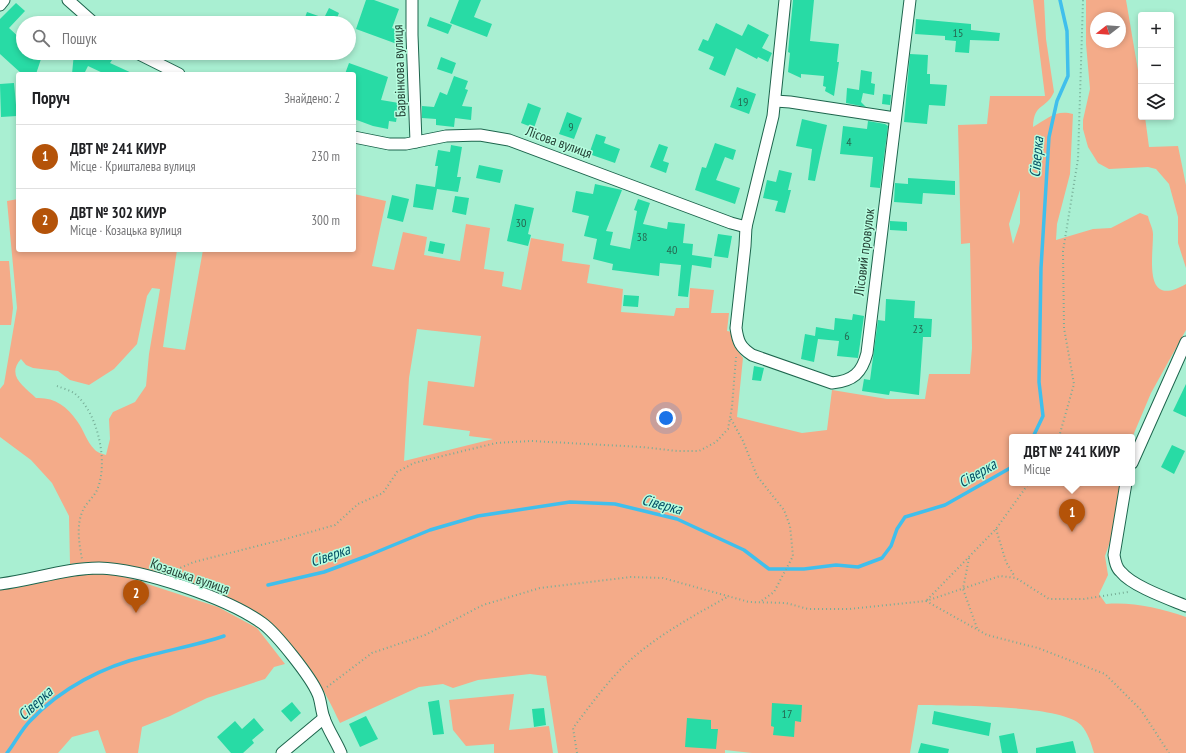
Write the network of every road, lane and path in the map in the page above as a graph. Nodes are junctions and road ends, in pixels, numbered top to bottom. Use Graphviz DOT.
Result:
graph roads {
  1 [pos="4,0"];
  2 [pos="68,0"];
  3 [pos="412,0"];
  4 [pos="785,0"];
  5 [pos="910,0"];
  6 [pos="1083,0"];
  7 [pos="0,5"];
  8 [pos="86,16"];
  9 [pos="151,60"];
  10 [pos="175,72"];
  11 [pos="775,101"];
  12 [pos="895,118"];
  13 [pos="356,137"];
  14 [pos="416,142"];
  15 [pos="746,226"];
  16 [pos="738,342"];
  17 [pos="1186,342"];
  18 [pos="57,386"];
  19 [pos="730,418"];
  20 [pos="1060,434"];
  21 [pos="1135,456"];
  22 [pos="1027,486"];
  23 [pos="1126,486"];
  24 [pos="996,529"];
  25 [pos="970,556"];
  26 [pos="84,570"];
  27 [pos="1016,578"];
  28 [pos="164,582"];
  29 [pos="0,584"];
  30 [pos="963,589"];
  31 [pos="1134,592"];
  32 [pos="729,596"];
  33 [pos="926,601"];
  34 [pos="760,602"];
  35 [pos="1186,606"];
  36 [pos="977,629"];
  37 [pos="318,694"];
  38 [pos="324,718"];
  39 [pos="282,753"];
  40 [pos="341,753"];
  41 [pos="577,753"];
  42 [pos="1169,753"];
  1 -- 7 [label="street"];
  2 -- 8 [label="street"];
  3 -- 14 [label="street, Барвінкова вулиця"];
  4 -- 11 [label="street"];
  5 -- 12 [label="street, Лісовий провулок"];
  6 -- 20 [label="path"];
  9 -- 10 [label="street"];
  11 -- 12 [label="street"];
  11 -- 15 [label="street"];
  12 -- 16 [label="street, Лісовий провулок"];
  13 -- 14 [label="street, Лісова вулиця"];
  14 -- 15 [label="street, Лісова вулиця"];
  15 -- 16 [label="street"];
  16 -- 19 [label="path"];
  17 -- 21 [label="street"];
  18 -- 26 [label="path"];
  19 -- 28 [label="path"];
  19 -- 34 [label="path"];
  22 -- 24 [label="path"];
  23 -- 35 [label="street"];
  24 -- 25 [label="path"];
  24 -- 27 [label="path"];
  25 -- 30 [label="path"];
  25 -- 33 [label="path"];
  26 -- 28 [label="street, Козацька вулиця"];
  26 -- 29 [label="street, Козацька вулиця"];
  27 -- 30 [label="path"];
  27 -- 31 [label="path"];
  28 -- 37 [label="street, Козацька вулиця"];
  30 -- 33 [label="path"];
  30 -- 36 [label="path"];
  32 -- 34 [label="path"];
  32 -- 37 [label="path"];
  32 -- 41 [label="path"];
  33 -- 34 [label="path"];
  33 -- 36 [label="path"];
  36 -- 42 [label="path"];
  37 -- 38 [label="street, Козацька вулиця"];
  38 -- 39 [label="street"];
  38 -- 40 [label="street, Козацька вулиця"];
}
